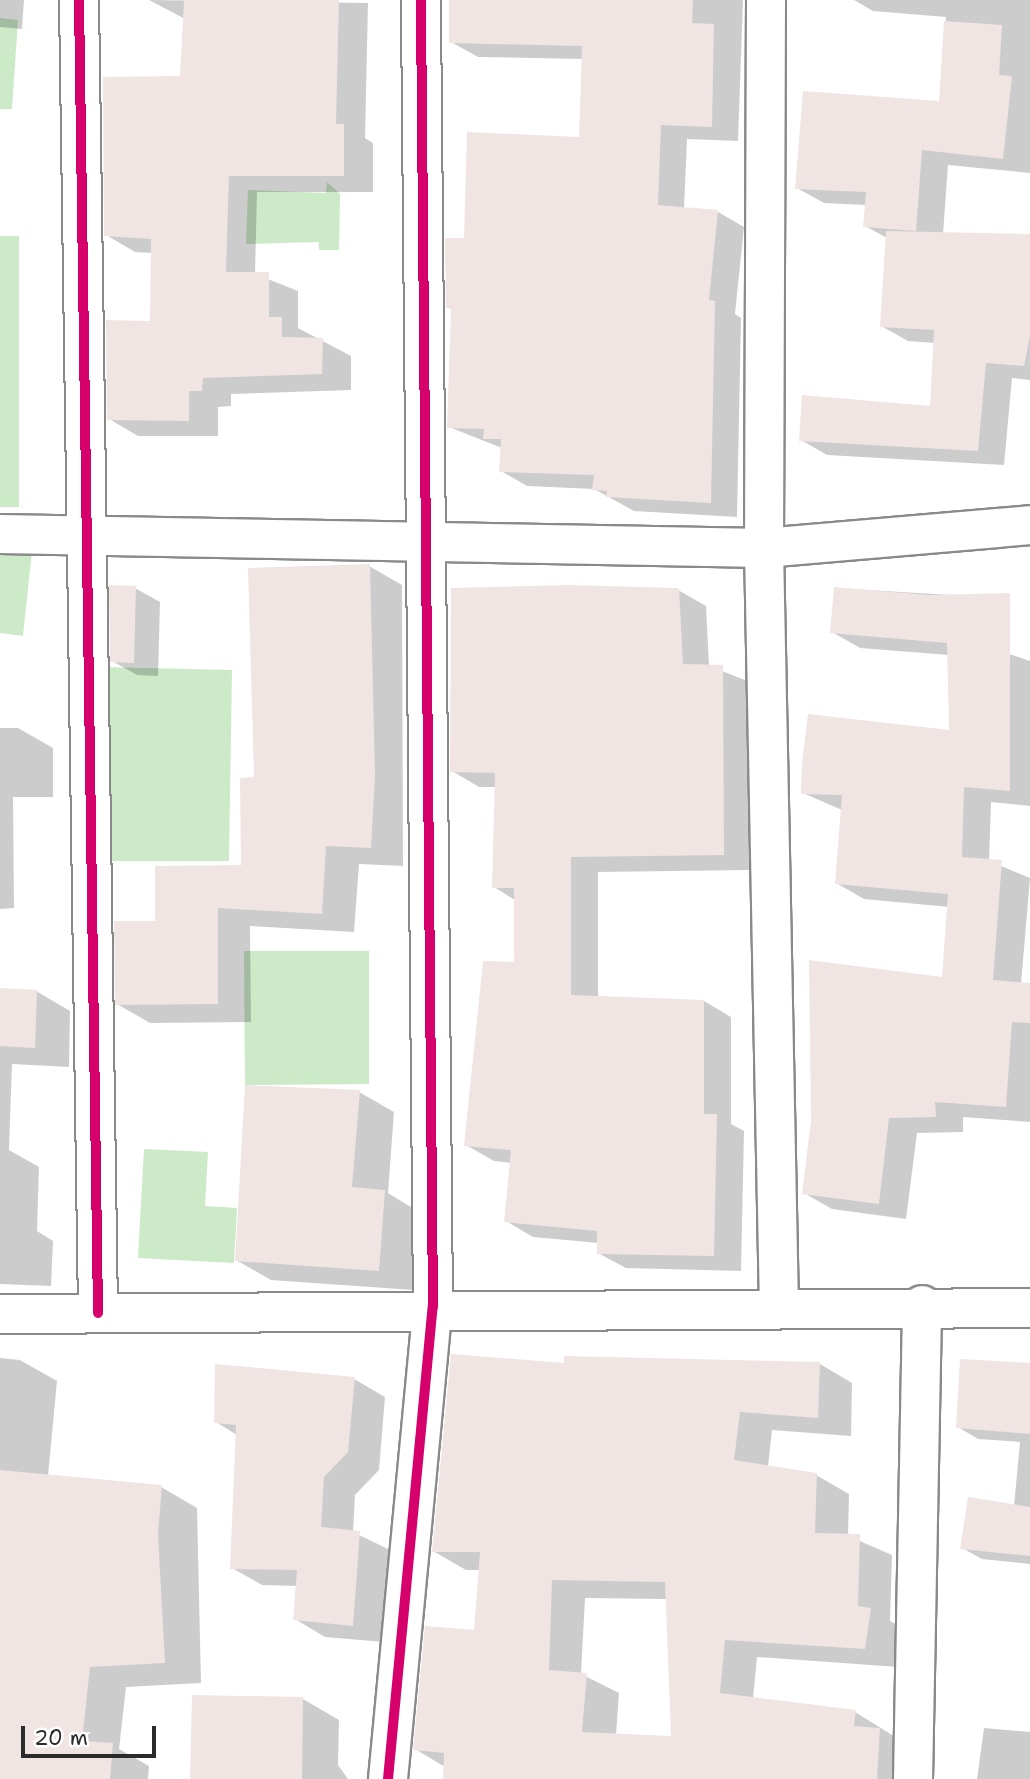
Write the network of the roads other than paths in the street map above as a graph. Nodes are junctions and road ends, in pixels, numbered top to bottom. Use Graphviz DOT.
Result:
graph roads {
  1 [pos="79,0"];
  2 [pos="421,0"];
  3 [pos="766,0"];
  4 [pos="1030,525"];
  5 [pos="0,534"];
  6 [pos="87,534"];
  7 [pos="430,544"];
  8 [pos="764,548"];
  9 [pos="922,1305"];
  10 [pos="779,1306"];
  11 [pos="433,1307"];
  12 [pos="1030,1308"];
  13 [pos="98,1313"];
  14 [pos="0,1314"];
  15 [pos="388,1779"];
  16 [pos="913,1779"];
  1 -- 6 [label="street"];
  2 -- 7 [label="street"];
  3 -- 8 [label="street"];
  4 -- 8 [label="street"];
  5 -- 6 [label="street"];
  6 -- 7 [label="street"];
  6 -- 13 [label="street"];
  7 -- 8 [label="street"];
  7 -- 11 [label="street"];
  8 -- 10 [label="street"];
  9 -- 10 [label="street"];
  9 -- 12 [label="street"];
  9 -- 16 [label="street"];
  10 -- 11 [label="street"];
  11 -- 13 [label="street"];
  11 -- 15 [label="street"];
  13 -- 14 [label="street"];
}
